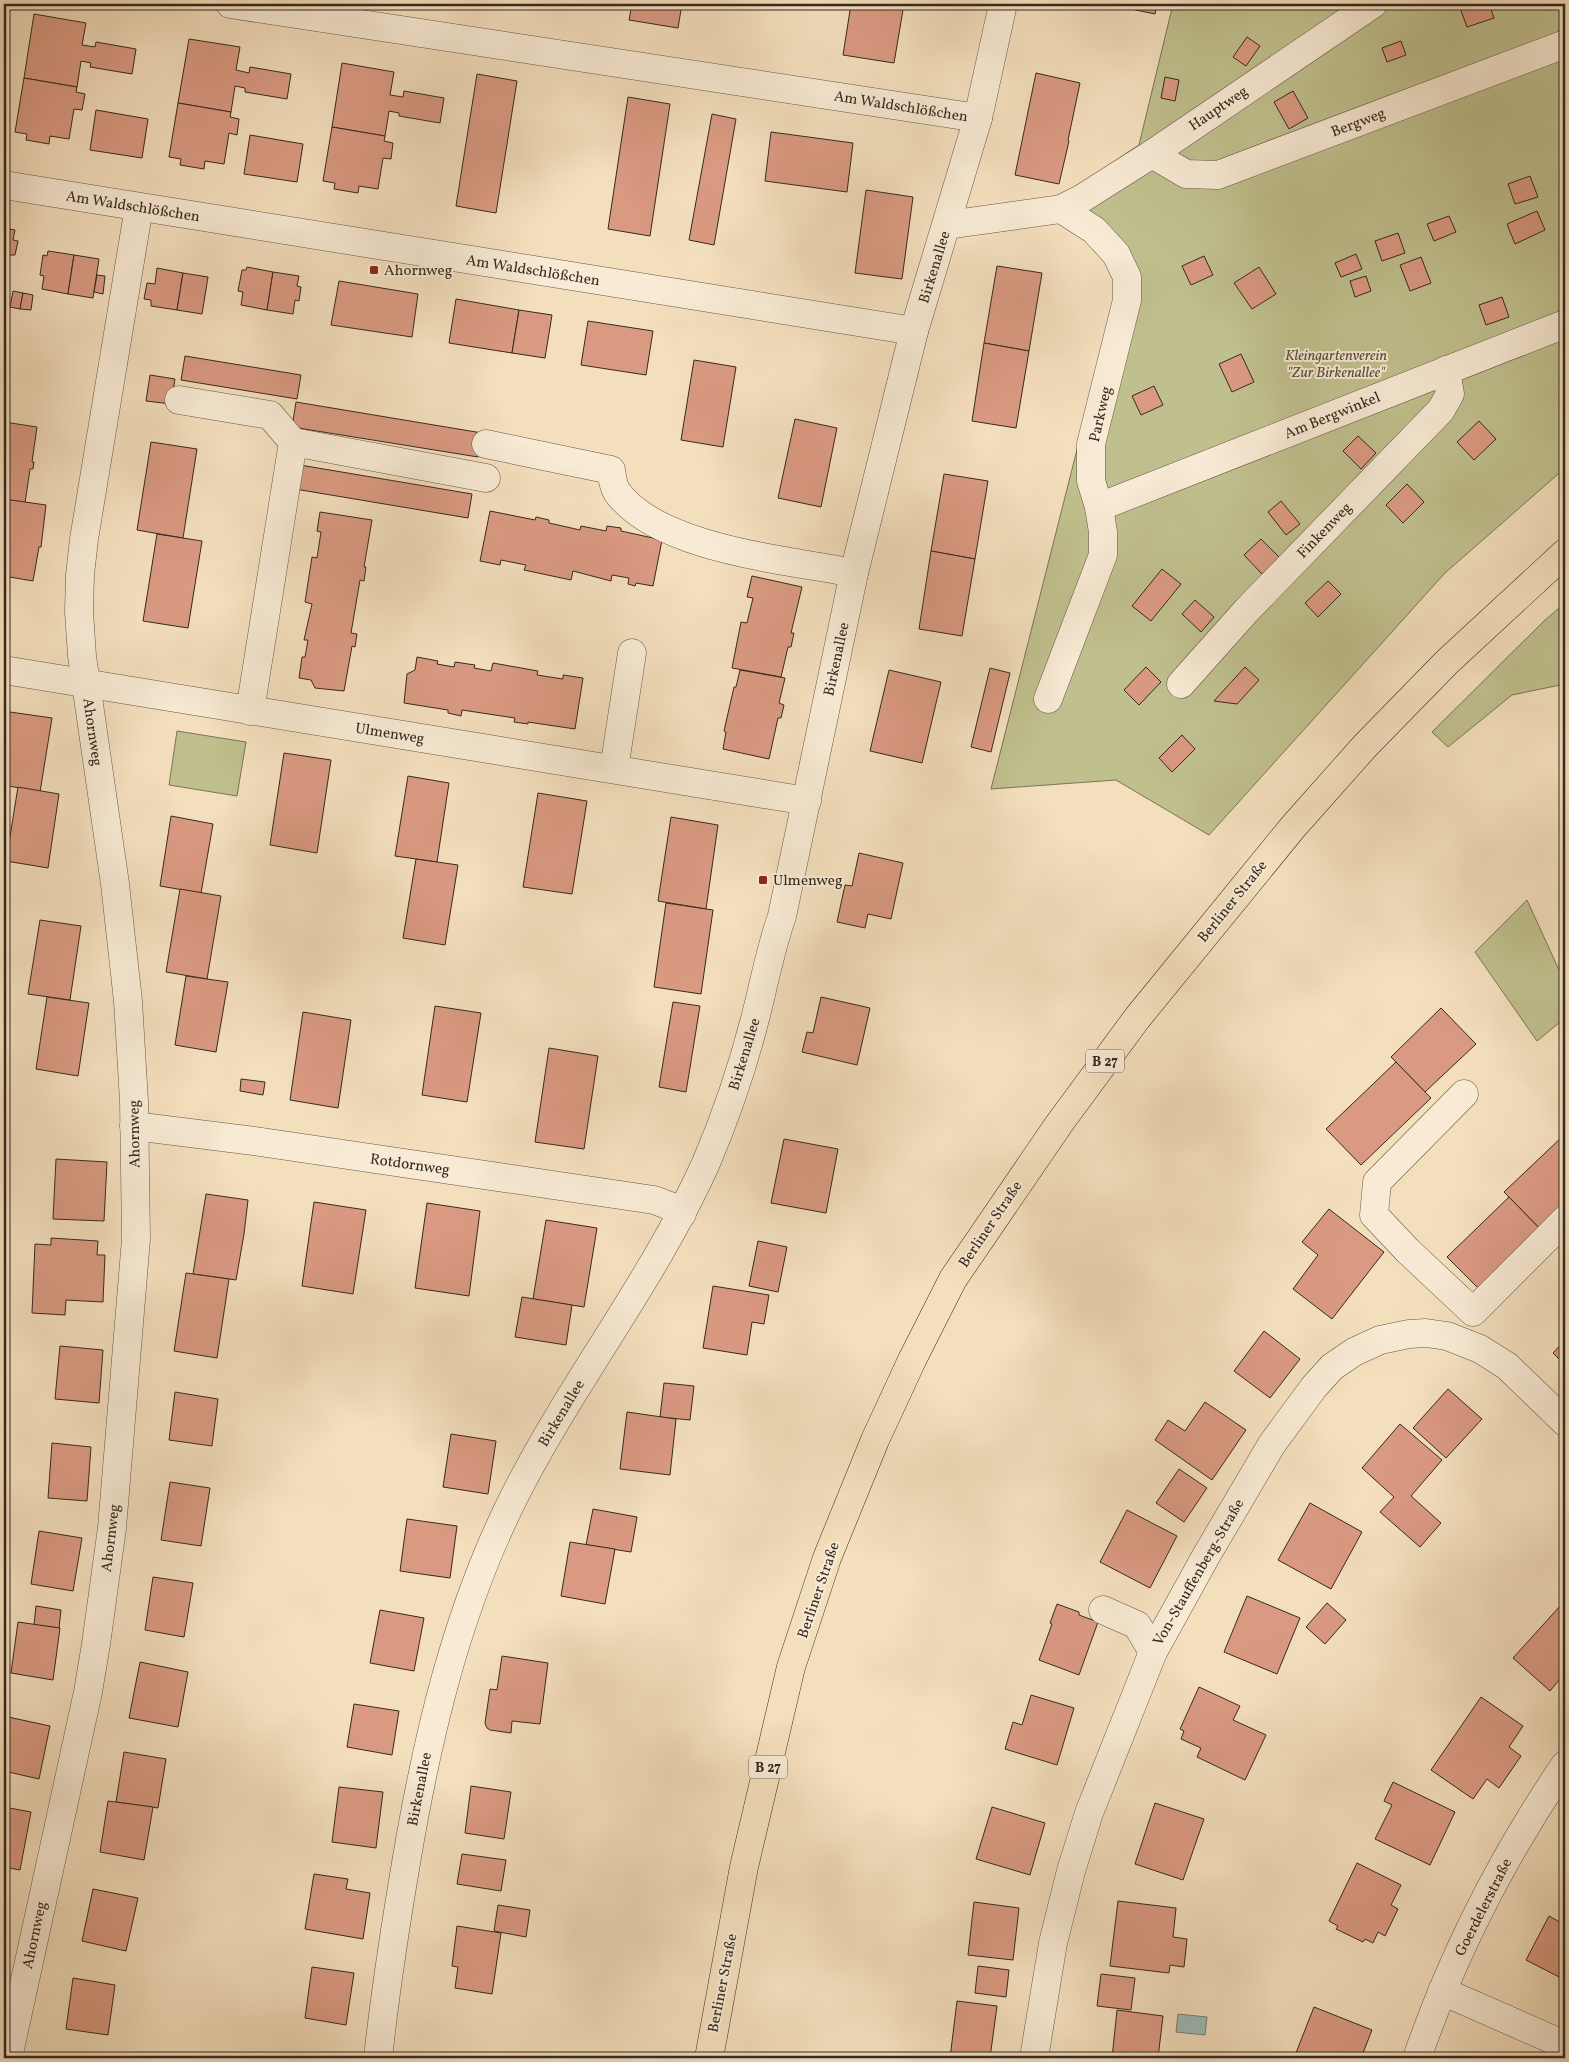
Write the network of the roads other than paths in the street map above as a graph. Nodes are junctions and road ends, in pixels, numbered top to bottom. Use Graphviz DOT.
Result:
graph roads {
  1 [pos="230,4"];
  2 [pos="1003,4"];
  3 [pos="1373,4"];
  4 [pos="1565,44"];
  5 [pos="978,118"];
  6 [pos="1152,154"];
  7 [pos="4,185"];
  8 [pos="139,206"];
  9 [pos="1061,209"];
  10 [pos="946,225"];
  11 [pos="1565,324"];
  12 [pos="914,331"];
  13 [pos="1446,370"];
  14 [pos="179,400"];
  15 [pos="293,442"];
  16 [pos="486,444"];
  17 [pos="486,478"];
  18 [pos="1099,507"];
  19 [pos="1565,553"];
  20 [pos="854,573"];
  21 [pos="632,652"];
  22 [pos="4,670"];
  23 [pos="86,684"];
  24 [pos="1181,684"];
  25 [pos="1048,699"];
  26 [pos="250,711"];
  27 [pos="614,769"];
  28 [pos="807,800"];
  29 [pos="1464,1094"];
  30 [pos="134,1126"];
  31 [pos="682,1214"];
  32 [pos="1565,1220"];
  33 [pos="1462,1302"];
  34 [pos="1447,1336"];
  35 [pos="1565,1422"];
  36 [pos="1103,1610"];
  37 [pos="1153,1652"];
  38 [pos="1565,1765"];
  39 [pos="1442,1991"];
  40 [pos="1565,2045"];
  41 [pos="8,2058"];
  42 [pos="378,2058"];
  43 [pos="709,2058"];
  44 [pos="1034,2058"];
  45 [pos="1417,2058"];
  1 -- 5 [label="street, Am Waldschlößchen"];
  2 -- 5 [label="street, Birkenallee"];
  3 -- 6 [label="street, Hauptweg"];
  4 -- 6 [label="street, Bergweg"];
  5 -- 10 [label="street, Birkenallee"];
  6 -- 9 [label="street, Hauptweg"];
  7 -- 8 [label="street, Am Waldschlößchen"];
  8 -- 12 [label="street, Am Waldschlößchen"];
  8 -- 23 [label="street, Ahornweg"];
  9 -- 10 [label="street, Hauptweg"];
  9 -- 18 [label="street, Parkweg"];
  10 -- 12 [label="street, Birkenallee"];
  11 -- 13 [label="street, Am Bergwinkel"];
  12 -- 20 [label="street, Birkenallee"];
  13 -- 18 [label="street, Am Bergwinkel"];
  13 -- 24 [label="street, Finkenweg"];
  14 -- 15 [label="street"];
  15 -- 17 [label="street"];
  15 -- 26 [label="street"];
  16 -- 20 [label="street"];
  18 -- 25 [label="street, Parkweg"];
  19 -- 43 [label="highway, Berliner Straße / B 27"];
  20 -- 28 [label="street, Birkenallee"];
  21 -- 27 [label="street"];
  22 -- 23 [label="street, Ulmenweg"];
  23 -- 26 [label="street, Ulmenweg"];
  23 -- 30 [label="street, Ahornweg"];
  26 -- 27 [label="street, Ulmenweg"];
  27 -- 28 [label="street, Ulmenweg"];
  28 -- 31 [label="street, Birkenallee"];
  29 -- 33 [label="street"];
  30 -- 31 [label="street, Rotdornweg"];
  30 -- 41 [label="street, Ahornweg"];
  31 -- 42 [label="street, Birkenallee"];
  32 -- 33 [label="street"];
  33 -- 34 [label="street"];
  34 -- 35 [label="street, Von-Stauffenberg-Straße"];
  34 -- 37 [label="street, Von-Stauffenberg-Straße"];
  36 -- 37 [label="street"];
  37 -- 44 [label="street, Von-Stauffenberg-Straße"];
  38 -- 39 [label="street, Goerdelerstraße"];
  39 -- 40 [label="street"];
  39 -- 45 [label="street, Goerdelerstraße"];
}
